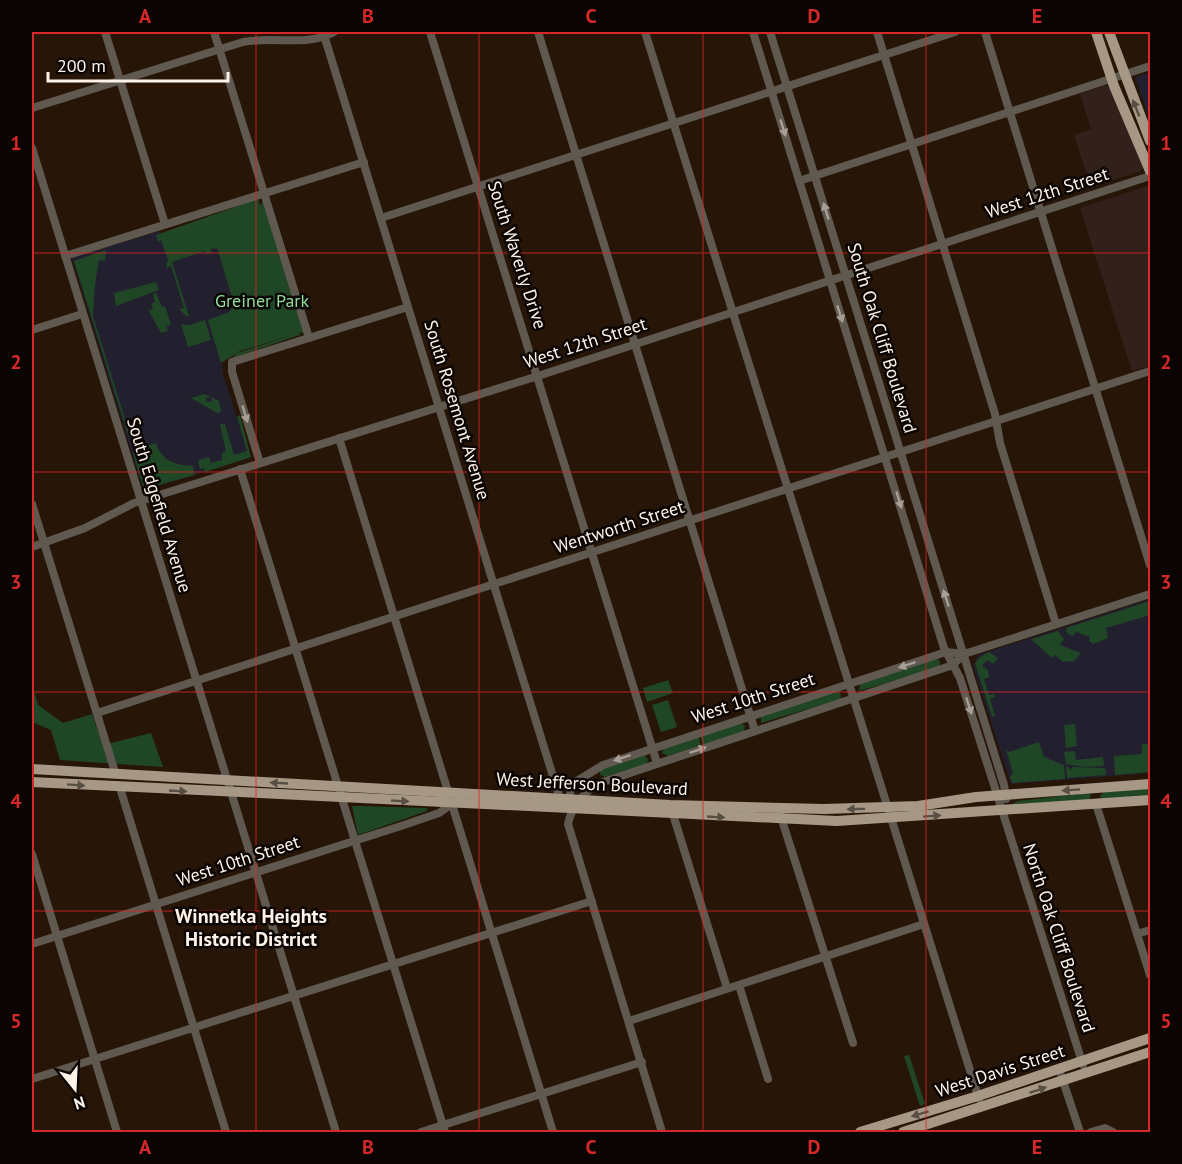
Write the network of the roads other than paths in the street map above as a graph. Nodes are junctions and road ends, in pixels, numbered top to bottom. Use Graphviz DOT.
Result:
graph roads {
  1 [pos="105,32"];
  2 [pos="214,32"];
  3 [pos="334,32"];
  4 [pos="430,32"];
  5 [pos="538,32"];
  6 [pos="645,32"];
  7 [pos="753,32"];
  8 [pos="770,32"];
  9 [pos="877,32"];
  10 [pos="954,32"];
  11 [pos="985,32"];
  12 [pos="1096,32"];
  13 [pos="1109,32"];
  14 [pos="324,34"];
  15 [pos="219,49"];
  16 [pos="885,55"];
  17 [pos="1150,66"];
  18 [pos="1123,74"];
  19 [pos="1111,78"];
  20 [pos="120,80"];
  21 [pos="787,87"];
  22 [pos="772,92"];
  23 [pos="32,108"];
  24 [pos="1011,111"];
  25 [pos="674,123"];
  26 [pos="1150,141"];
  27 [pos="912,143"];
  28 [pos="32,148"];
  29 [pos="576,156"];
  30 [pos="364,162"];
  31 [pos="1150,171"];
  32 [pos="814,176"];
  33 [pos="1150,176"];
  34 [pos="799,181"];
  35 [pos="478,187"];
  36 [pos="265,194"];
  37 [pos="1041,212"];
  38 [pos="381,218"];
  39 [pos="165,224"];
  40 [pos="943,243"];
  41 [pos="65,256"];
  42 [pos="846,276"];
  43 [pos="830,281"];
  44 [pos="408,307"];
  45 [pos="732,312"];
  46 [pos="82,314"];
  47 [pos="32,330"];
  48 [pos="309,338"];
  49 [pos="634,345"];
  50 [pos="1150,371"];
  51 [pos="538,376"];
  52 [pos="1096,389"];
  53 [pos="439,407"];
  54 [pos="997,421"];
  55 [pos="339,438"];
  56 [pos="901,453"];
  57 [pos="886,457"];
  58 [pos="260,463"];
  59 [pos="240,469"];
  60 [pos="787,489"];
  61 [pos="140,501"];
  62 [pos="32,504"];
  63 [pos="690,522"];
  64 [pos="44,543"];
  65 [pos="32,547"];
  66 [pos="592,554"];
  67 [pos="1150,566"];
  68 [pos="494,585"];
  69 [pos="1150,594"];
  70 [pos="395,617"];
  71 [pos="1056,624"];
  72 [pos="294,650"];
  73 [pos="946,652"];
  74 [pos="964,654"];
  75 [pos="953,665"];
  76 [pos="196,681"];
  77 [pos="848,684"];
  78 [pos="853,699"];
  79 [pos="97,713"];
  80 [pos="750,716"];
  81 [pos="755,731"];
  82 [pos="652,748"];
  83 [pos="657,764"];
  84 [pos="32,769"];
  85 [pos="115,772"];
  86 [pos="164,776"];
  87 [pos="226,780"];
  88 [pos="32,782"];
  89 [pos="1150,784"];
  90 [pos="337,787"];
  91 [pos="120,788"];
  92 [pos="1097,788"];
  93 [pos="448,792"];
  94 [pos="230,793"];
  95 [pos="1002,795"];
  96 [pos="342,798"];
  97 [pos="564,799"];
  98 [pos="581,800"];
  99 [pos="1150,800"];
  100 [pos="452,804"];
  101 [pos="1096,804"];
  102 [pos="778,808"];
  103 [pos="574,810"];
  104 [pos="672,810"];
  105 [pos="1004,811"];
  106 [pos="889,813"];
  107 [pos="782,820"];
  108 [pos="355,841"];
  109 [pos="32,854"];
  110 [pos="256,873"];
  111 [pos="592,900"];
  112 [pos="156,904"];
  113 [pos="924,924"];
  114 [pos="1150,930"];
  115 [pos="491,932"];
  116 [pos="1137,934"];
  117 [pos="57,936"];
  118 [pos="32,944"];
  119 [pos="826,956"];
  120 [pos="393,964"];
  121 [pos="1150,975"];
  122 [pos="738,985"];
  123 [pos="727,988"];
  124 [pos="293,996"];
  125 [pos="629,1021"];
  126 [pos="194,1028"];
  127 [pos="1150,1038"];
  128 [pos="853,1043"];
  129 [pos="1150,1052"];
  130 [pos="94,1059"];
  131 [pos="1082,1061"];
  132 [pos="642,1062"];
  133 [pos="1059,1069"];
  134 [pos="1086,1074"];
  135 [pos="768,1079"];
  136 [pos="32,1080"];
  137 [pos="1063,1081"];
  138 [pos="541,1094"];
  139 [pos="978,1096"];
  140 [pos="982,1108"];
  141 [pos="444,1129"];
  142 [pos="117,1132"];
  143 [pos="226,1132"];
  144 [pos="336,1132"];
  145 [pos="421,1132"];
  146 [pos="553,1132"];
  147 [pos="662,1132"];
  148 [pos="860,1132"];
  149 [pos="903,1132"];
  150 [pos="1080,1132"];
  151 [pos="1091,1132"];
  152 [pos="1113,1132"];
  1 -- 20 [label="street"];
  2 -- 15 [label="street"];
  3 -- 14 [label="street"];
  4 -- 35 [label="street, South Waverly Drive"];
  5 -- 29 [label="street"];
  6 -- 25 [label="street"];
  7 -- 22 [label="street, South Oak Cliff Boulevard"];
  8 -- 21 [label="street, South Oak Cliff Boulevard"];
  9 -- 16 [label="street"];
  10 -- 16 [label="street"];
  11 -- 24 [label="street"];
  12 -- 19 [label="main road"];
  13 -- 18 [label="main road"];
  14 -- 15 [label="street"];
  14 -- 30 [label="street, South Rosemont Avenue"];
  15 -- 20 [label="street"];
  15 -- 36 [label="street"];
  16 -- 21 [label="street"];
  16 -- 27 [label="street"];
  17 -- 18 [label="street"];
  18 -- 19 [label="street"];
  26 -- 18 [label="main road, one-way"];
  19 -- 24 [label="street"];
  19 -- 31 [label="main road"];
  20 -- 23 [label="street"];
  20 -- 39 [label="street"];
  21 -- 22 [label="street"];
  21 -- 32 [label="street, South Oak Cliff Boulevard"];
  22 -- 25 [label="street"];
  22 -- 34 [label="street, South Oak Cliff Boulevard, one-way"];
  24 -- 27 [label="street"];
  24 -- 37 [label="street"];
  25 -- 29 [label="street"];
  25 -- 45 [label="street"];
  27 -- 32 [label="street"];
  27 -- 40 [label="street"];
  28 -- 41 [label="street, South Edgefield Avenue"];
  29 -- 35 [label="street"];
  29 -- 49 [label="street"];
  30 -- 36 [label="street"];
  30 -- 38 [label="street, South Rosemont Avenue"];
  32 -- 34 [label="street"];
  42 -- 32 [label="street, South Oak Cliff Boulevard, one-way"];
  33 -- 37 [label="street, West 12th Street"];
  34 -- 43 [label="street, South Oak Cliff Boulevard"];
  35 -- 38 [label="street"];
  35 -- 51 [label="street, South Waverly Drive"];
  36 -- 39 [label="street"];
  36 -- 48 [label="street"];
  37 -- 40 [label="street, West 12th Street"];
  37 -- 52 [label="street"];
  38 -- 44 [label="street, South Rosemont Avenue"];
  39 -- 41 [label="street"];
  40 -- 42 [label="street, West 12th Street"];
  40 -- 54 [label="street"];
  41 -- 46 [label="street, South Edgefield Avenue"];
  42 -- 43 [label="street, West 12th Street"];
  42 -- 56 [label="street, South Oak Cliff Boulevard"];
  43 -- 45 [label="street, West 12th Street"];
  43 -- 57 [label="street, South Oak Cliff Boulevard, one-way"];
  44 -- 48 [label="street"];
  44 -- 53 [label="street, South Rosemont Avenue"];
  45 -- 49 [label="street, West 12th Street"];
  45 -- 60 [label="street"];
  46 -- 47 [label="street"];
  46 -- 61 [label="street, South Edgefield Avenue"];
  48 -- 58 [label="street, one-way"];
  49 -- 51 [label="street, West 12th Street"];
  49 -- 63 [label="street"];
  50 -- 52 [label="street, Wentworth Street"];
  51 -- 53 [label="street, West 12th Street"];
  51 -- 66 [label="street, South Waverly Drive"];
  52 -- 54 [label="street, Wentworth Street"];
  52 -- 67 [label="street"];
  53 -- 55 [label="street, West 12th Street"];
  53 -- 68 [label="street, South Rosemont Avenue"];
  54 -- 56 [label="street, Wentworth Street"];
  54 -- 71 [label="street"];
  55 -- 58 [label="street, West 12th Street"];
  55 -- 70 [label="street"];
  56 -- 57 [label="street, Wentworth Street"];
  74 -- 56 [label="street, South Oak Cliff Boulevard, one-way"];
  57 -- 60 [label="street, Wentworth Street"];
  57 -- 73 [label="street, South Oak Cliff Boulevard, one-way"];
  58 -- 59 [label="street, West 12th Street"];
  59 -- 61 [label="street, West 12th Street"];
  59 -- 72 [label="street"];
  60 -- 63 [label="street, Wentworth Street"];
  60 -- 77 [label="street"];
  61 -- 64 [label="street, West 12th Street"];
  61 -- 76 [label="street, South Edgefield Avenue"];
  62 -- 64 [label="street"];
  63 -- 66 [label="street, Wentworth Street"];
  63 -- 80 [label="street"];
  64 -- 65 [label="street, West 12th Street"];
  64 -- 79 [label="street"];
  66 -- 68 [label="street, Wentworth Street"];
  66 -- 82 [label="street, South Waverly Drive"];
  68 -- 70 [label="street, Wentworth Street"];
  68 -- 97 [label="street, South Rosemont Avenue"];
  69 -- 71 [label="street, West 10th Street"];
  70 -- 72 [label="street, Wentworth Street"];
  70 -- 93 [label="street"];
  71 -- 74 [label="street, West 10th Street"];
  72 -- 76 [label="street, Wentworth Street"];
  72 -- 90 [label="street"];
  73 -- 74 [label="street, West 10th Street"];
  73 -- 75 [label="street, North Oak Cliff Boulevard"];
  73 -- 77 [label="street, West 10th Street, one-way"];
  74 -- 75 [label="street, West 10th Street"];
  74 -- 95 [label="street, North Oak Cliff Boulevard"];
  75 -- 78 [label="street, West 10th Street"];
  75 -- 95 [label="street, North Oak Cliff Boulevard, one-way"];
  76 -- 79 [label="street, Wentworth Street"];
  76 -- 87 [label="street, South Edgefield Avenue"];
  77 -- 78 [label="street"];
  77 -- 80 [label="street, West 10th Street"];
  78 -- 81 [label="street, West 10th Street"];
  78 -- 106 [label="street"];
  79 -- 85 [label="street"];
  80 -- 81 [label="street"];
  80 -- 82 [label="street, West 10th Street"];
  83 -- 81 [label="street, West 10th Street, one-way"];
  82 -- 83 [label="street, South Waverly Drive"];
  82 -- 97 [label="street, West 10th Street, one-way"];
  83 -- 98 [label="street, West 10th Street"];
  84 -- 85 [label="main road, West Jefferson Boulevard"];
  85 -- 86 [label="main road, West Jefferson Boulevard"];
  86 -- 87 [label="main road, West Jefferson Boulevard"];
  86 -- 91 [label="main road"];
  90 -- 87 [label="main road, West Jefferson Boulevard, one-way"];
  87 -- 94 [label="street, South Edgefield Avenue"];
  88 -- 91 [label="main road, West Jefferson Boulevard, one-way"];
  89 -- 92 [label="main road, West Jefferson Boulevard"];
  90 -- 93 [label="main road, West Jefferson Boulevard"];
  90 -- 96 [label="street"];
  91 -- 94 [label="main road, West Jefferson Boulevard, one-way"];
  91 -- 112 [label="street"];
  92 -- 95 [label="main road, West Jefferson Boulevard, one-way"];
  92 -- 101 [label="main road"];
  93 -- 97 [label="main road, West Jefferson Boulevard"];
  93 -- 100 [label="street"];
  94 -- 96 [label="main road, West Jefferson Boulevard"];
  94 -- 110 [label="street, South Edgefield Avenue"];
  95 -- 105 [label="street, North Oak Cliff Boulevard"];
  95 -- 106 [label="main road, West Jefferson Boulevard"];
  96 -- 100 [label="main road, West Jefferson Boulevard, one-way"];
  96 -- 108 [label="street"];
  97 -- 98 [label="main road, West Jefferson Boulevard"];
  98 -- 103 [label="street, West 10th Street"];
  98 -- 104 [label="main road, West Jefferson Boulevard"];
  99 -- 101 [label="main road, West Jefferson Boulevard"];
  100 -- 103 [label="main road, West Jefferson Boulevard"];
  100 -- 108 [label="street, West 10th Street"];
  100 -- 115 [label="street"];
  101 -- 105 [label="main road, West Jefferson Boulevard"];
  101 -- 116 [label="street"];
  102 -- 104 [label="main road, West Jefferson Boulevard"];
  106 -- 102 [label="main road, West Jefferson Boulevard, one-way"];
  102 -- 107 [label="street"];
  103 -- 104 [label="main road, West Jefferson Boulevard"];
  103 -- 111 [label="street"];
  104 -- 107 [label="main road, West Jefferson Boulevard, one-way"];
  104 -- 123 [label="street"];
  106 -- 105 [label="main road, West Jefferson Boulevard, one-way"];
  105 -- 131 [label="street, North Oak Cliff Boulevard"];
  106 -- 107 [label="main road, West Jefferson Boulevard"];
  106 -- 113 [label="street"];
  107 -- 119 [label="street"];
  108 -- 110 [label="street, West 10th Street"];
  108 -- 120 [label="street"];
  109 -- 117 [label="street"];
  110 -- 112 [label="street, West 10th Street"];
  110 -- 124 [label="street, South Edgefield Avenue"];
  111 -- 115 [label="street"];
  111 -- 125 [label="street"];
  112 -- 117 [label="street, West 10th Street"];
  112 -- 126 [label="street"];
  113 -- 119 [label="street"];
  113 -- 139 [label="street"];
  114 -- 116 [label="street"];
  115 -- 120 [label="street"];
  115 -- 138 [label="street"];
  116 -- 121 [label="street"];
  117 -- 118 [label="street, West 10th Street"];
  117 -- 130 [label="street"];
  119 -- 122 [label="street"];
  119 -- 128 [label="street"];
  120 -- 124 [label="street"];
  120 -- 141 [label="street"];
  122 -- 123 [label="street"];
  122 -- 135 [label="street"];
  123 -- 125 [label="street"];
  124 -- 126 [label="street"];
  124 -- 144 [label="street, South Edgefield Avenue"];
  125 -- 132 [label="street"];
  126 -- 130 [label="street"];
  126 -- 143 [label="street"];
  127 -- 131 [label="main road, West Davis Street"];
  129 -- 134 [label="main road, West Davis Street"];
  130 -- 136 [label="street"];
  130 -- 142 [label="street"];
  131 -- 133 [label="main road, West Davis Street"];
  131 -- 134 [label="street, North Oak Cliff Boulevard"];
  132 -- 138 [label="street"];
  132 -- 147 [label="street"];
  133 -- 137 [label="street"];
  133 -- 139 [label="main road, West Davis Street"];
  134 -- 137 [label="main road, West Davis Street"];
  140 -- 137 [label="main road, West Davis Street, one-way"];
  137 -- 150 [label="street"];
  138 -- 141 [label="street"];
  138 -- 146 [label="street"];
  139 -- 140 [label="street"];
  139 -- 148 [label="main road, West Davis Street, one-way"];
  140 -- 149 [label="main road, West Davis Street"];
  141 -- 145 [label="street"];
  151 -- 152 [label="street"];
}
